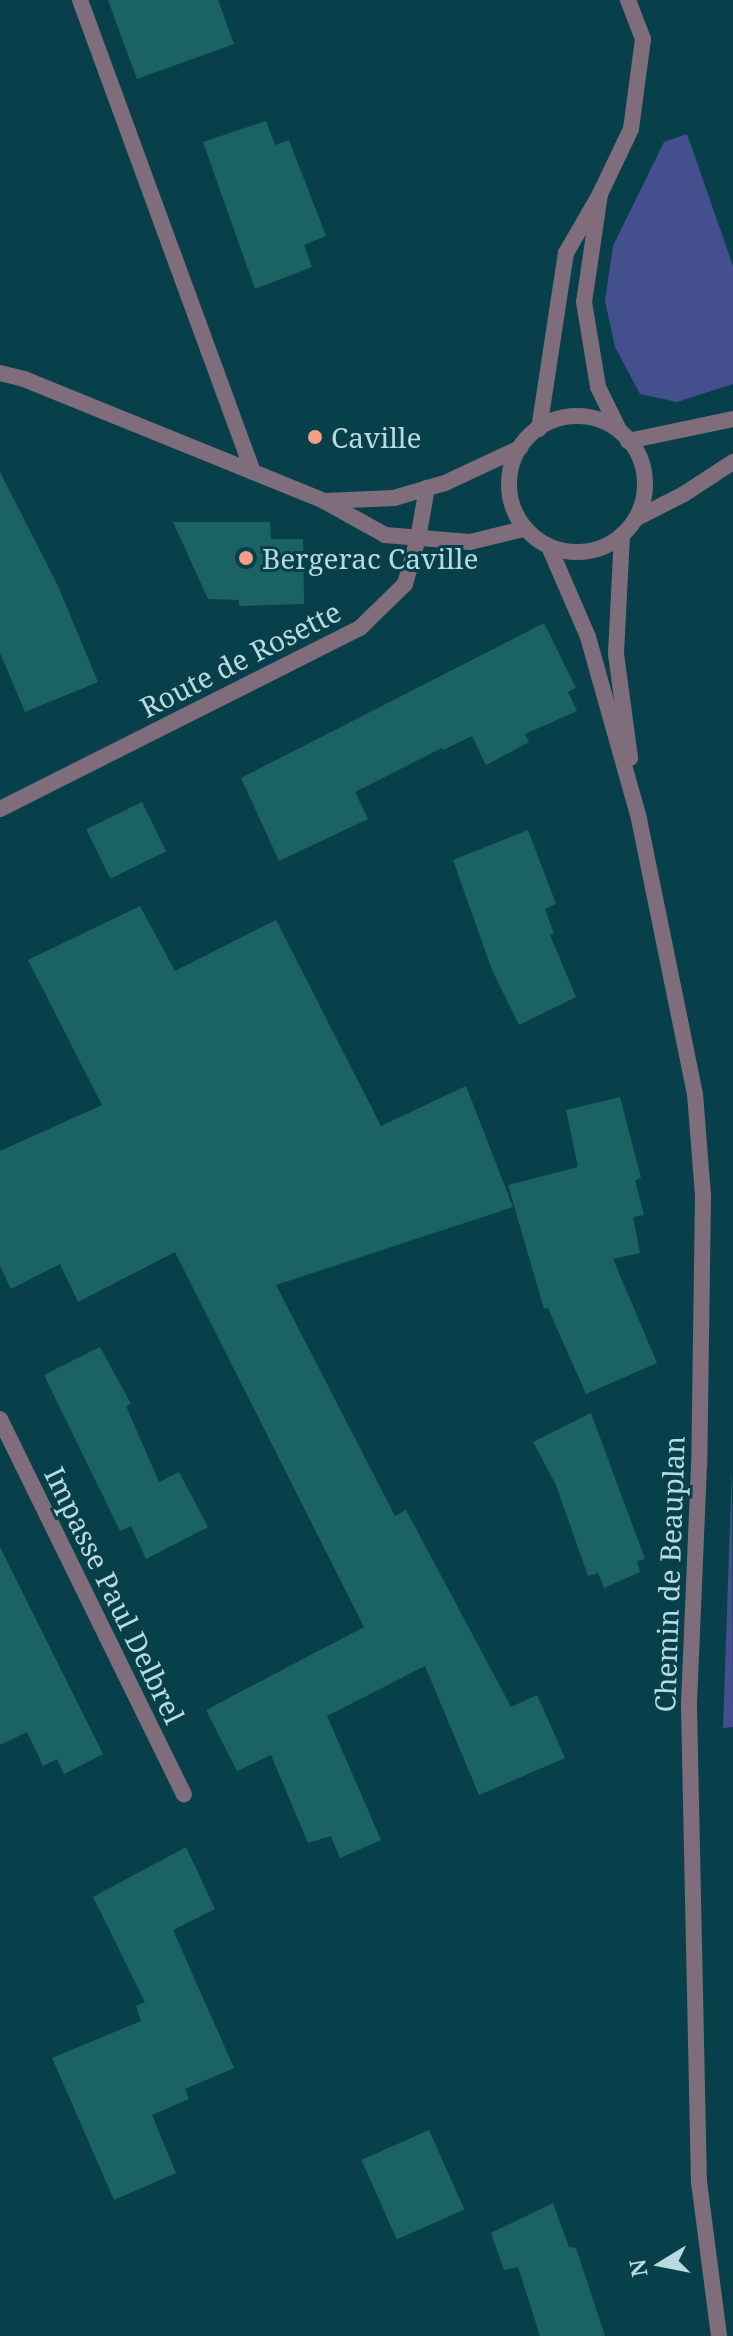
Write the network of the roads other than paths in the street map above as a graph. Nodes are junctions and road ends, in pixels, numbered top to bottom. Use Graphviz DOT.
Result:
graph roads {
  1 [pos="80,0"];
  2 [pos="628,0"];
  3 [pos="600,194"];
  4 [pos="0,373"];
  5 [pos="733,419"];
  6 [pos="539,429"];
  7 [pos="623,435"];
  8 [pos="520,448"];
  9 [pos="733,462"];
  10 [pos="253,472"];
  11 [pos="427,488"];
  12 [pos="324,501"];
  13 [pos="637,518"];
  14 [pos="523,529"];
  15 [pos="622,535"];
  16 [pos="418,538"];
  17 [pos="550,549"];
  18 [pos="0,809"];
  19 [pos="639,819"];
  20 [pos="0,1419"];
  21 [pos="184,1794"];
  22 [pos="719,2336"];
  1 -- 10 [label="street"];
  2 -- 3 [label="street"];
  3 -- 6 [label="street"];
  3 -- 7 [label="street"];
  4 -- 10 [label="street"];
  5 -- 7 [label="street"];
  6 -- 7 [label="street"];
  6 -- 8 [label="street"];
  7 -- 13 [label="street"];
  8 -- 11 [label="street"];
  8 -- 14 [label="street"];
  9 -- 13 [label="street"];
  10 -- 12 [label="street"];
  11 -- 12 [label="street"];
  11 -- 16 [label="street, Route de Rosette"];
  12 -- 16 [label="street"];
  13 -- 15 [label="street"];
  14 -- 16 [label="street"];
  14 -- 17 [label="street"];
  15 -- 17 [label="street"];
  15 -- 19 [label="street, Chemin de Beauplan"];
  16 -- 18 [label="street, Route de Rosette"];
  17 -- 19 [label="street, Chemin de Beauplan"];
  19 -- 22 [label="street, Chemin de Beauplan"];
  20 -- 21 [label="street, Impasse Paul Delbrel"];
}
